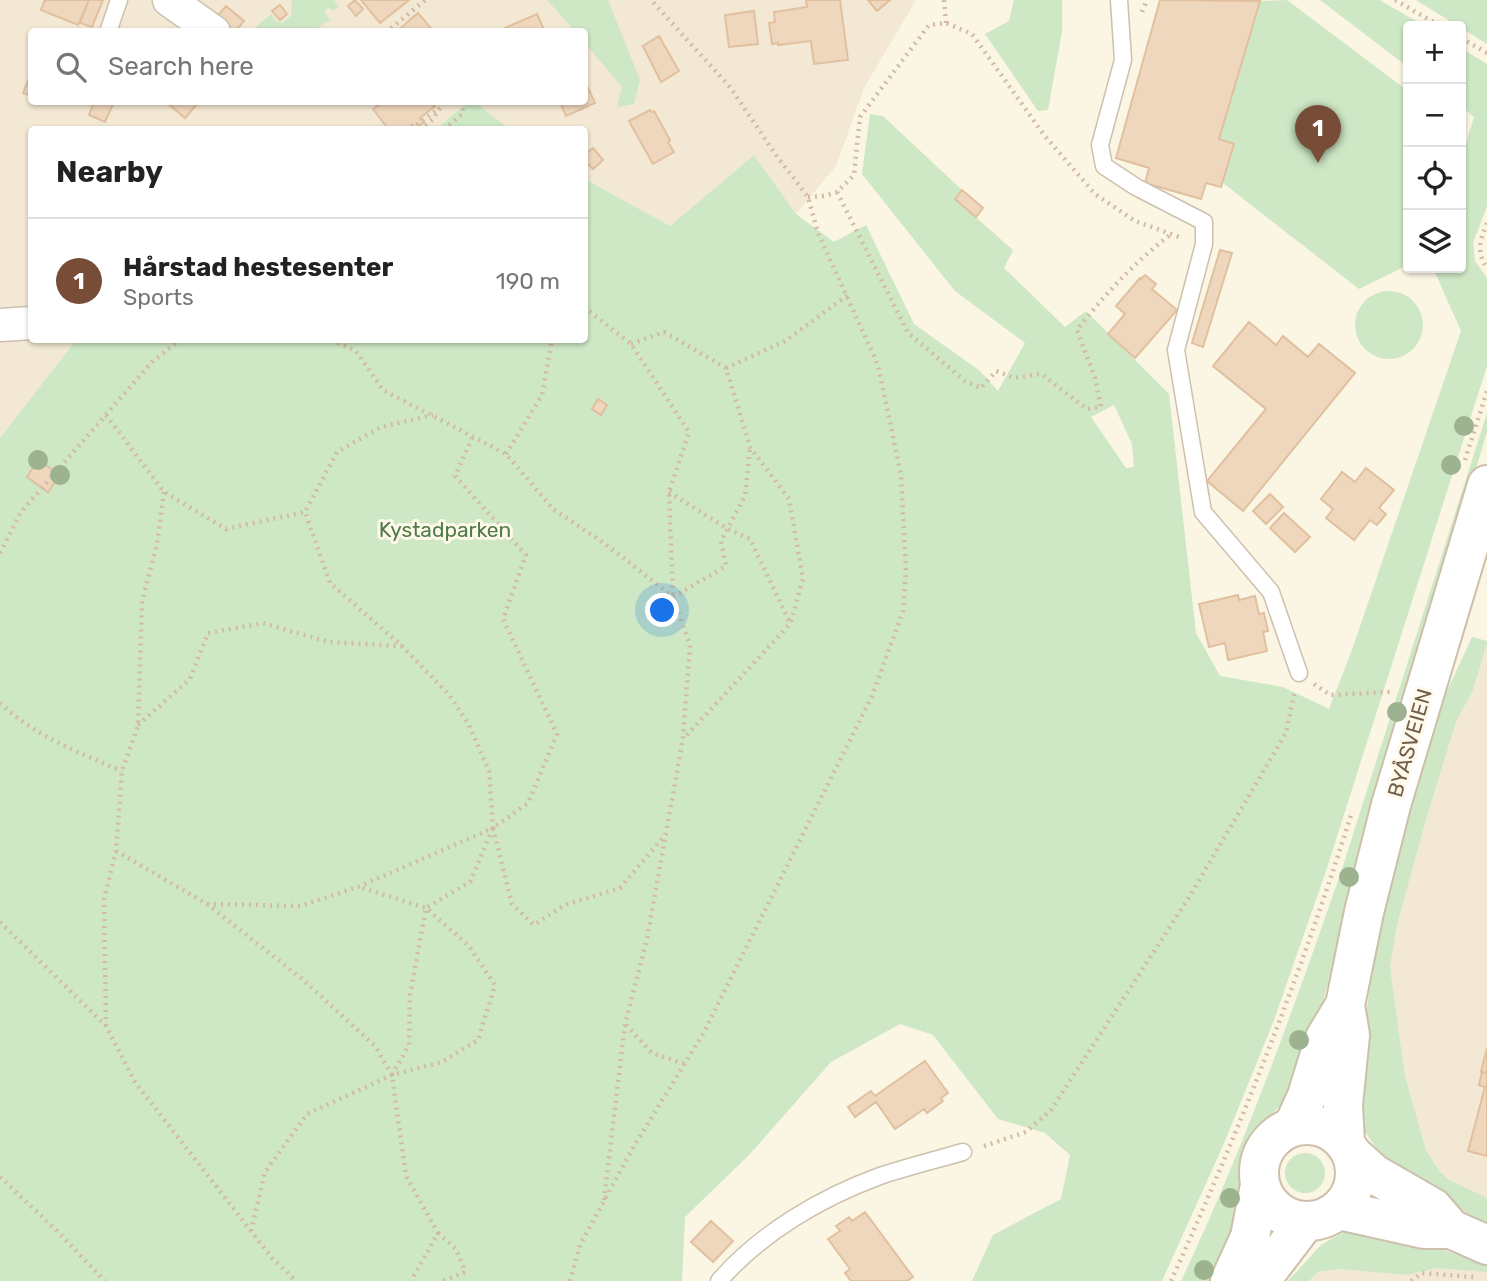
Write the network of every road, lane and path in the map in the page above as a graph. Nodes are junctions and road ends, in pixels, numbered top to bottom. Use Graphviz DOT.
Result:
graph roads {
  1 [pos="119,0"];
  2 [pos="169,0"];
  3 [pos="425,0"];
  4 [pos="650,0"];
  5 [pos="944,0"];
  6 [pos="1119,0"];
  7 [pos="1395,0"];
  8 [pos="1431,21"];
  9 [pos="946,23"];
  10 [pos="109,28"];
  11 [pos="208,28"];
  12 [pos="391,28"];
  13 [pos="1466,41"];
  14 [pos="1487,53"];
  15 [pos="438,105"];
  16 [pos="463,105"];
  17 [pos="440,108"];
  18 [pos="417,126"];
  19 [pos="424,126"];
  20 [pos="448,126"];
  21 [pos="837,192"];
  22 [pos="808,197"];
  23 [pos="1487,223"];
  24 [pos="1170,235"];
  25 [pos="1204,243"];
  26 [pos="1487,268"];
  27 [pos="848,295"];
  28 [pos="588,310"];
  29 [pos="28,323"];
  30 [pos="0,326"];
  31 [pos="176,343"];
  32 [pos="338,343"];
  33 [pos="551,343"];
  34 [pos="631,344"];
  35 [pos="726,368"];
  36 [pos="1487,391"];
  37 [pos="106,415"];
  38 [pos="433,415"];
  39 [pos="473,436"];
  40 [pos="750,447"];
  41 [pos="506,454"];
  42 [pos="1475,474"];
  43 [pos="164,492"];
  44 [pos="669,492"];
  45 [pos="305,512"];
  46 [pos="728,529"];
  47 [pos="0,553"];
  48 [pos="673,597"];
  49 [pos="790,624"];
  50 [pos="402,646"];
  51 [pos="1299,673"];
  52 [pos="1394,680"];
  53 [pos="1390,692"];
  54 [pos="0,704"];
  55 [pos="1386,705"];
  56 [pos="138,726"];
  57 [pos="683,738"];
  58 [pos="122,771"];
  59 [pos="1353,811"];
  60 [pos="493,828"];
  61 [pos="666,834"];
  62 [pos="116,851"];
  63 [pos="358,887"];
  64 [pos="207,904"];
  65 [pos="426,908"];
  66 [pos="0,922"];
  67 [pos="1345,1004"];
  68 [pos="625,1024"];
  69 [pos="106,1026"];
  70 [pos="685,1064"];
  71 [pos="392,1074"];
  72 [pos="1293,1126"];
  73 [pos="1348,1148"];
  74 [pos="963,1152"];
  75 [pos="0,1177"];
  76 [pos="1260,1185"];
  77 [pos="604,1205"];
  78 [pos="1322,1216"];
  79 [pos="1451,1229"];
  80 [pos="251,1231"];
  81 [pos="438,1233"];
  82 [pos="1487,1245"];
  83 [pos="1487,1278"];
  84 [pos="105,1281"];
  85 [pos="296,1281"];
  86 [pos="411,1281"];
  87 [pos="443,1281"];
  88 [pos="570,1281"];
  89 [pos="719,1281"];
  90 [pos="1171,1281"];
  91 [pos="1230,1281"];
  92 [pos="1261,1281"];
  93 [pos="1411,1281"];
  1 -- 10 [label="lane"];
  2 -- 11 [label="street"];
  3 -- 12 [label="path"];
  4 -- 22 [label="path"];
  5 -- 9 [label="path"];
  6 -- 25 [label="lane"];
  7 -- 8 [label="path"];
  9 -- 21 [label="path"];
  9 -- 24 [label="path"];
  13 -- 14 [label="path"];
  15 -- 17 [label="path"];
  16 -- 20 [label="path"];
  17 -- 18 [label="path"];
  17 -- 19 [label="path"];
  21 -- 22 [label="path"];
  21 -- 24 [label="path"];
  22 -- 27 [label="path"];
  23 -- 26 [label="path"];
  24 -- 25 [label="path"];
  25 -- 51 [label="lane"];
  27 -- 35 [label="path"];
  27 -- 70 [label="path"];
  28 -- 34 [label="path"];
  29 -- 30 [label="street"];
  31 -- 37 [label="path"];
  32 -- 38 [label="path"];
  33 -- 41 [label="path"];
  34 -- 35 [label="path"];
  34 -- 44 [label="path"];
  35 -- 40 [label="path"];
  36 -- 42 [label="path"];
  37 -- 43 [label="path"];
  37 -- 47 [label="path"];
  38 -- 39 [label="path"];
  38 -- 45 [label="path"];
  39 -- 41 [label="path"];
  39 -- 60 [label="path"];
  40 -- 46 [label="path"];
  40 -- 49 [label="path"];
  41 -- 48 [label="path"];
  42 -- 67 [label="main road, BYÅSVEIEN"];
  43 -- 45 [label="path"];
  43 -- 56 [label="path"];
  44 -- 46 [label="path"];
  44 -- 48 [label="path"];
  45 -- 50 [label="path"];
  46 -- 48 [label="path"];
  46 -- 49 [label="path"];
  48 -- 57 [label="path"];
  49 -- 57 [label="path"];
  50 -- 56 [label="path"];
  50 -- 60 [label="path"];
  51 -- 53 [label="path"];
  51 -- 74 [label="path"];
  52 -- 53 [label="path"];
  53 -- 55 [label="path"];
  54 -- 58 [label="path"];
  56 -- 58 [label="path"];
  57 -- 61 [label="path"];
  58 -- 62 [label="path"];
  59 -- 90 [label="path"];
  60 -- 61 [label="path"];
  60 -- 63 [label="path"];
  60 -- 65 [label="path"];
  61 -- 68 [label="path"];
  62 -- 64 [label="path"];
  62 -- 69 [label="path"];
  63 -- 64 [label="path"];
  63 -- 65 [label="path"];
  64 -- 71 [label="path"];
  65 -- 71 [label="path"];
  65 -- 71 [label="path"];
  66 -- 69 [label="path"];
  67 -- 72 [label="main road, BYÅSVEIEN"];
  67 -- 73 [label="main road, BYÅSVEIEN"];
  68 -- 70 [label="path"];
  68 -- 77 [label="path"];
  69 -- 80 [label="path"];
  70 -- 77 [label="path"];
  71 -- 80 [label="path"];
  71 -- 81 [label="path"];
  72 -- 73 [label="main road"];
  72 -- 76 [label="main road"];
  73 -- 78 [label="main road"];
  73 -- 79 [label="main road"];
  74 -- 89 [label="lane"];
  75 -- 84 [label="path"];
  76 -- 78 [label="main road"];
  76 -- 91 [label="main road"];
  77 -- 88 [label="path"];
  78 -- 79 [label="main road"];
  78 -- 92 [label="main road"];
  79 -- 82 [label="main road"];
  80 -- 85 [label="path"];
  81 -- 86 [label="path"];
  81 -- 87 [label="path"];
  83 -- 93 [label="path"];
}
